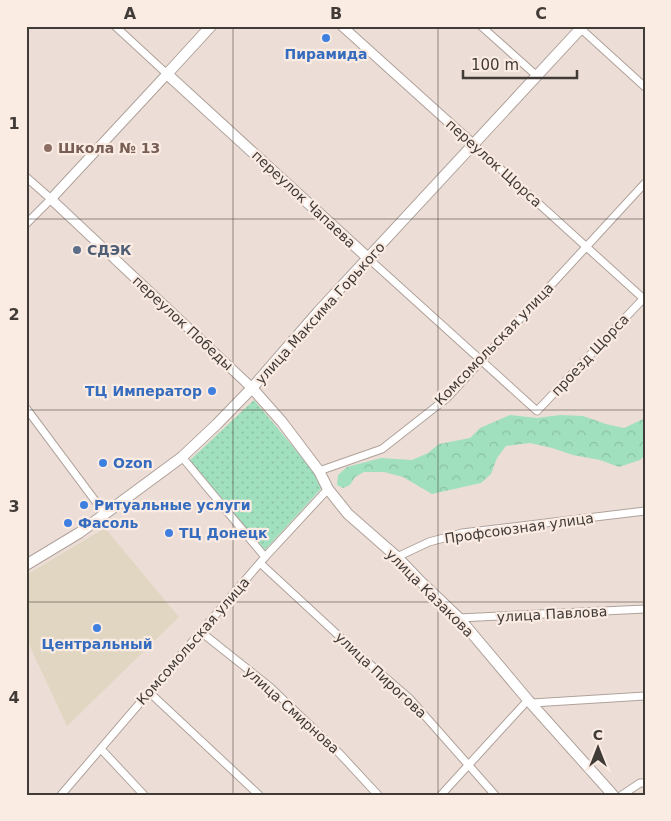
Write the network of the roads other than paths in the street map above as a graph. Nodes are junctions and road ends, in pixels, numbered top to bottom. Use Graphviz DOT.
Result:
graph roads {
  1 [pos="115,26"];
  2 [pos="211,26"];
  3 [pos="342,26"];
  4 [pos="481,26"];
  5 [pos="581,27"];
  6 [pos="167,74"];
  7 [pos="537,76"];
  8 [pos="645,87"];
  9 [pos="474,145"];
  10 [pos="26,177"];
  11 [pos="645,183"];
  12 [pos="51,199"];
  13 [pos="26,224"];
  14 [pos="586,246"];
  15 [pos="368,258"];
  16 [pos="644,299"];
  17 [pos="481,360"];
  18 [pos="252,388"];
  19 [pos="26,408"];
  20 [pos="537,412"];
  21 [pos="182,457"];
  22 [pos="320,471"];
  23 [pos="328,489"];
  24 [pos="645,511"];
  25 [pos="104,514"];
  26 [pos="397,557"];
  27 [pos="263,560"];
  28 [pos="26,565"];
  29 [pos="645,610"];
  30 [pos="459,618"];
  31 [pos="201,632"];
  32 [pos="149,692"];
  33 [pos="645,696"];
  34 [pos="530,702"];
  35 [pos="101,749"];
  36 [pos="468,764"];
  37 [pos="645,783"];
  38 [pos="61,795"];
  39 [pos="144,795"];
  40 [pos="259,795"];
  41 [pos="378,795"];
  42 [pos="441,795"];
  43 [pos="495,795"];
  44 [pos="613,795"];
  45 [pos="622,795"];
  1 -- 6 [label="street, переулок Чапаева"];
  2 -- 6 [label="main road"];
  3 -- 9 [label="street, переулок Щорса"];
  4 -- 7 [label="street"];
  5 -- 7 [label="main road, улица Максима Горького"];
  5 -- 8 [label="street"];
  6 -- 12 [label="street"];
  6 -- 15 [label="main road, переулок Чапаева"];
  7 -- 9 [label="main road, улица Максима Горького"];
  9 -- 14 [label="street, переулок Щорса"];
  9 -- 15 [label="main road, улица Максима Горького"];
  10 -- 12 [label="street, переулок Победы"];
  11 -- 14 [label="street, Комсомольская улица"];
  12 -- 13 [label="street"];
  12 -- 18 [label="street, переулок Победы"];
  14 -- 16 [label="street, переулок Щорса"];
  14 -- 17 [label="street, Комсомольская улица"];
  15 -- 17 [label="street, переулок Чапаева"];
  15 -- 18 [label="main road, улица Максима Горького"];
  16 -- 20 [label="street, проезд Щорса"];
  17 -- 20 [label="street, переулок Чапаева"];
  17 -- 22 [label="street, Комсомольская улица"];
  18 -- 21 [label="main road, улица Максима Горького"];
  18 -- 22 [label="main road, улица Казакова"];
  19 -- 25 [label="street"];
  21 -- 25 [label="main road, улица Максима Горького"];
  21 -- 27 [label="street, улица Пирогова"];
  22 -- 23 [label="main road, улица Казакова"];
  23 -- 26 [label="main road, улица Казакова"];
  23 -- 27 [label="street, Комсомольская улица"];
  24 -- 26 [label="street, Профсоюзная улица"];
  25 -- 28 [label="main road, улица Максима Горького"];
  26 -- 30 [label="main road, улица Казакова"];
  27 -- 31 [label="street, Комсомольская улица"];
  27 -- 36 [label="street, улица Пирогова"];
  29 -- 30 [label="street, улица Павлова"];
  30 -- 34 [label="main road, улица Казакова"];
  31 -- 32 [label="street, Комсомольская улица"];
  31 -- 41 [label="street, улица Смирнова"];
  32 -- 35 [label="street, Комсомольская улица"];
  32 -- 40 [label="street"];
  33 -- 34 [label="street"];
  34 -- 36 [label="street"];
  34 -- 44 [label="main road, улица Казакова"];
  35 -- 38 [label="street, Комсомольская улица"];
  35 -- 39 [label="street"];
  36 -- 42 [label="street"];
  36 -- 43 [label="street, улица Пирогова"];
  37 -- 45 [label="street"];
}
